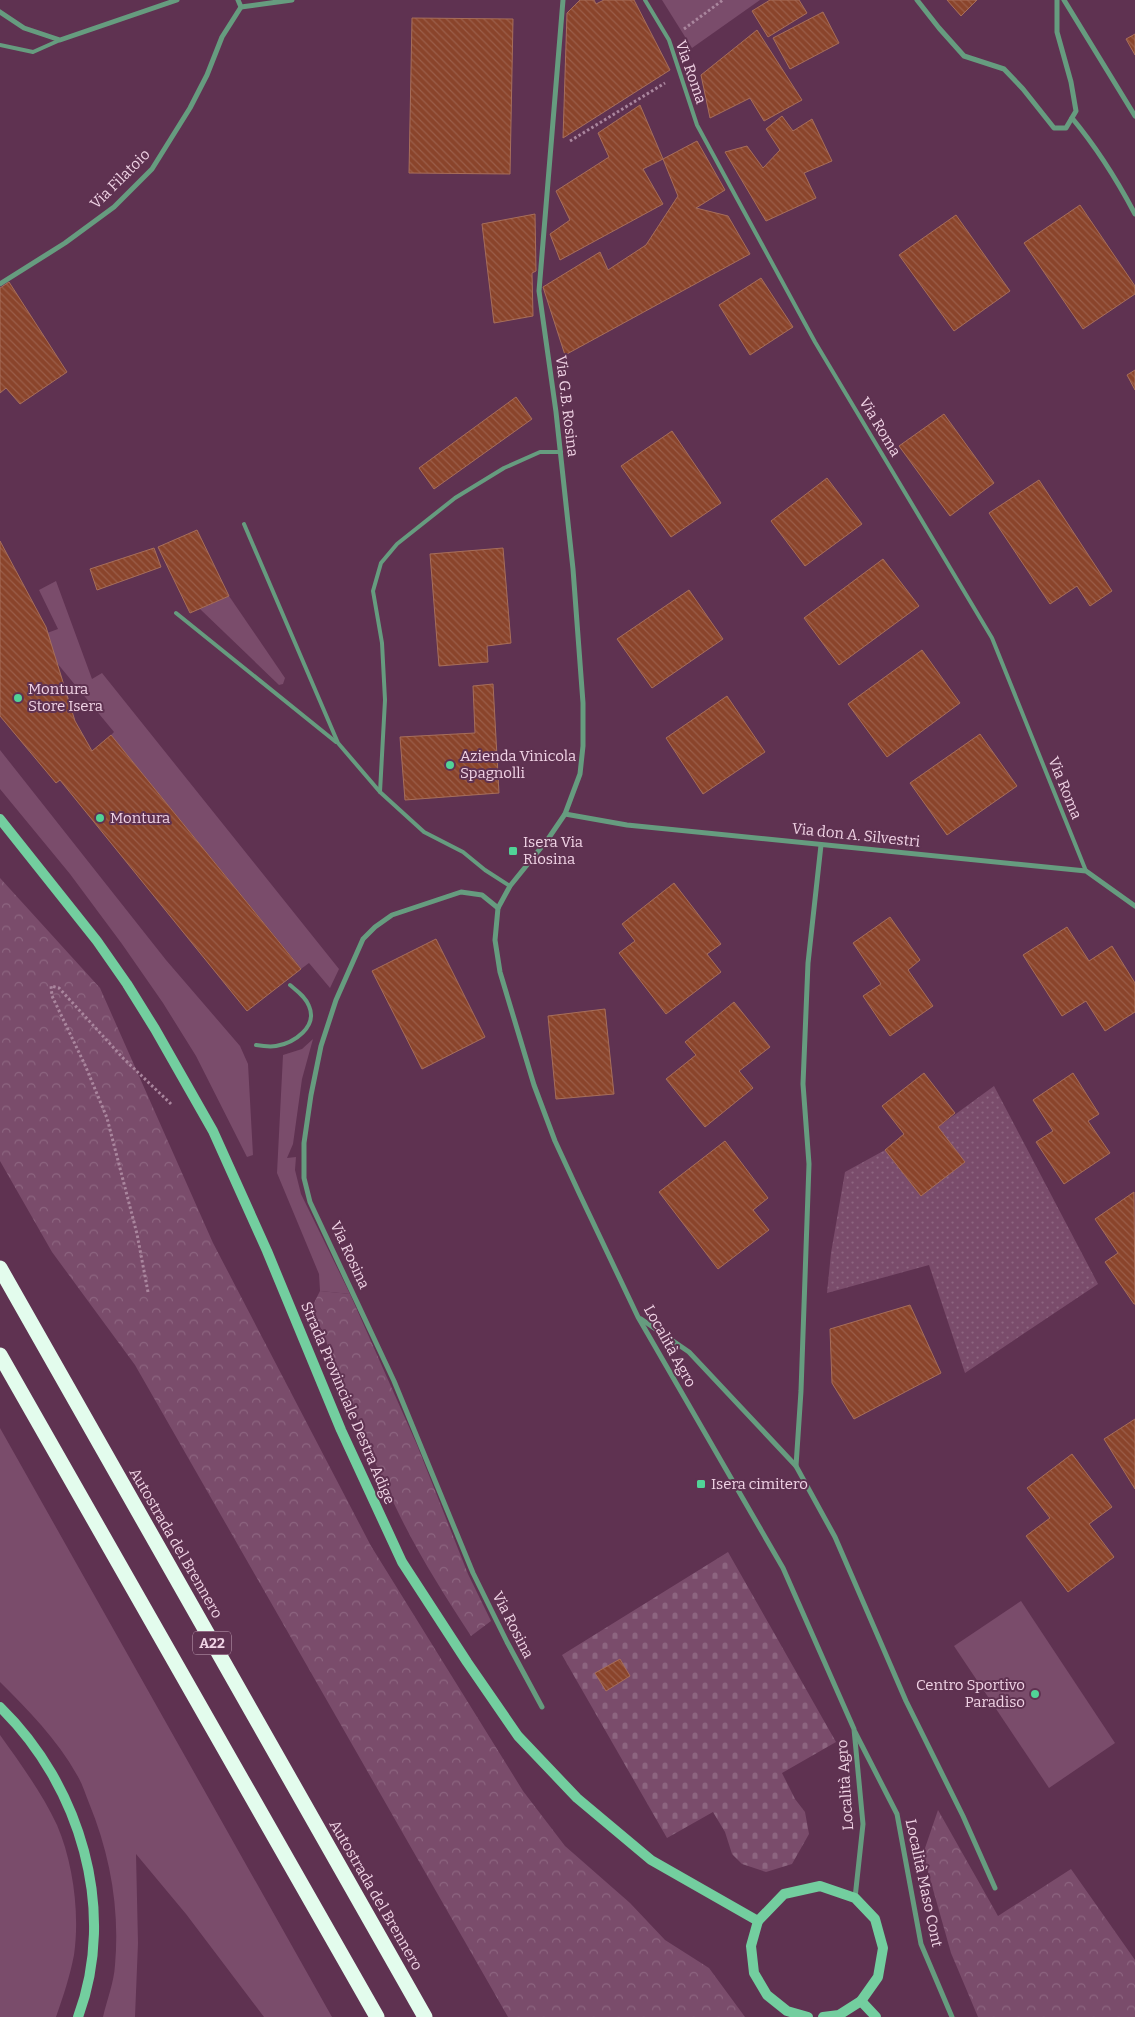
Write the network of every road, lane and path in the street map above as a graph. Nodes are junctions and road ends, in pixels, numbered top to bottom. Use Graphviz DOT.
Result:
graph roads {
  1 [pos="177,0"];
  2 [pos="238,0"];
  3 [pos="292,0"];
  4 [pos="563,0"];
  5 [pos="645,0"];
  6 [pos="723,0"];
  7 [pos="917,0"];
  8 [pos="1056,0"];
  9 [pos="1064,0"];
  10 [pos="241,7"];
  11 [pos="0,12"];
  12 [pos="60,40"];
  13 [pos="669,40"];
  14 [pos="0,46"];
  15 [pos="654,88"];
  16 [pos="1135,116"];
  17 [pos="1072,118"];
  18 [pos="550,154"];
  19 [pos="1135,214"];
  20 [pos="0,284"];
  21 [pos="561,452"];
  22 [pos="244,524"];
  23 [pos="176,613"];
  24 [pos="338,744"];
  25 [pos="380,792"];
  26 [pos="565,814"];
  27 [pos="0,819"];
  28 [pos="821,844"];
  29 [pos="1086,871"];
  30 [pos="510,886"];
  31 [pos="1135,906"];
  32 [pos="498,908"];
  33 [pos="290,986"];
  34 [pos="256,1045"];
  35 [pos="175,1108"];
  36 [pos="0,1268"];
  37 [pos="148,1292"];
  38 [pos="638,1318"];
  39 [pos="0,1355"];
  40 [pos="796,1466"];
  41 [pos="542,1706"];
  42 [pos="0,1707"];
  43 [pos="854,1729"];
  44 [pos="995,1888"];
  45 [pos="855,1898"];
  46 [pos="758,1921"];
  47 [pos="861,2001"];
  48 [pos="78,2017"];
  49 [pos="377,2017"];
  50 [pos="425,2017"];
  51 [pos="808,2017"];
  52 [pos="823,2017"];
  53 [pos="876,2017"];
  54 [pos="952,2017"];
  1 -- 12 [label="street"];
  2 -- 10 [label="street"];
  3 -- 10 [label="street"];
  4 -- 18 [label="street, Via G.B. Rosina"];
  5 -- 13 [label="lane, Via Roma"];
  6 -- 13 [label="path"];
  7 -- 17 [label="street"];
  8 -- 17 [label="street"];
  9 -- 16 [label="street"];
  10 -- 20 [label="street, Via Filatoio"];
  11 -- 12 [label="street"];
  12 -- 14 [label="lane"];
  13 -- 29 [label="lane, Via Roma"];
  15 -- 18 [label="path"];
  17 -- 19 [label="street"];
  18 -- 21 [label="street, Via G.B. Rosina"];
  21 -- 25 [label="lane"];
  21 -- 26 [label="street, Via G.B. Rosina"];
  22 -- 24 [label="lane"];
  23 -- 24 [label="lane"];
  24 -- 25 [label="lane"];
  25 -- 30 [label="lane"];
  26 -- 28 [label="street, Via don A. Silvestri"];
  26 -- 30 [label="street, Località Agro"];
  27 -- 46 [label="main road, Strada Provinciale Destra Adige"];
  28 -- 29 [label="street, Via don A. Silvestri"];
  28 -- 40 [label="street"];
  29 -- 31 [label="street, Via don A. Silvestri"];
  30 -- 32 [label="street, Località Agro"];
  32 -- 38 [label="street, Località Agro"];
  32 -- 41 [label="street, Via Rosina"];
  33 -- 34 [label="lane"];
  35 -- 37 [label="path"];
  36 -- 50 [label="highway, Autostrada del Brennero / A22"];
  38 -- 40 [label="street"];
  38 -- 43 [label="street, Località Agro"];
  39 -- 49 [label="highway, A22"];
  40 -- 44 [label="street"];
  42 -- 48 [label="main road"];
  43 -- 45 [label="street, Località Agro"];
  43 -- 54 [label="street, Località Maso Cont"];
  45 -- 46 [label="main road"];
  45 -- 47 [label="main road"];
  46 -- 51 [label="main road"];
  47 -- 52 [label="main road"];
  47 -- 53 [label="main road"];
}
